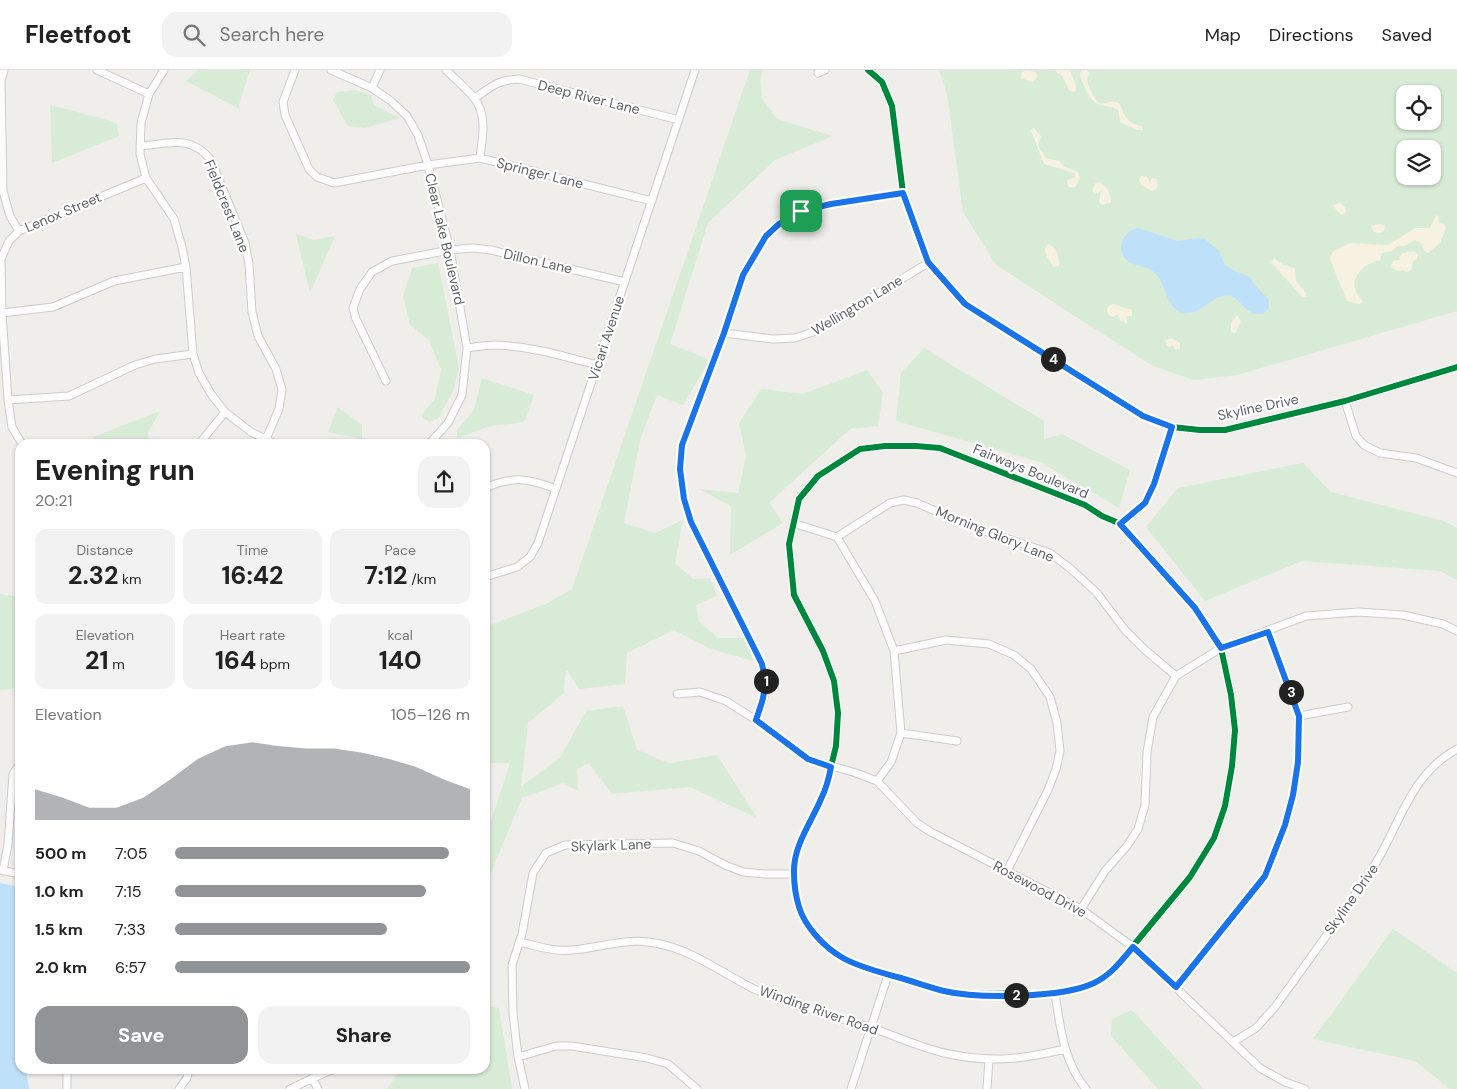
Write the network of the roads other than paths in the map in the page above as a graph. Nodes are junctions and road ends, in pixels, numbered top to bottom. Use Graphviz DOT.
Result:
graph roads {
  1 [pos="4,70"];
  2 [pos="97,70"];
  3 [pos="164,70"];
  4 [pos="295,70"];
  5 [pos="331,70"];
  6 [pos="380,70"];
  7 [pos="446,70"];
  8 [pos="695,70"];
  9 [pos="868,70"];
  10 [pos="372,88"];
  11 [pos="149,94"];
  12 [pos="475,98"];
  13 [pos="678,120"];
  14 [pos="140,146"];
  15 [pos="480,158"];
  16 [pos="428,165"];
  17 [pos="146,178"];
  18 [pos="903,193"];
  19 [pos="652,201"];
  20 [pos="19,230"];
  21 [pos="450,250"];
  22 [pos="928,262"];
  23 [pos="186,267"];
  24 [pos="625,282"];
  25 [pos="2,313"];
  26 [pos="724,333"];
  27 [pos="467,348"];
  28 [pos="193,354"];
  29 [pos="597,365"];
  30 [pos="1457,367"];
  31 [pos="386,381"];
  32 [pos="8,400"];
  33 [pos="1345,401"];
  34 [pos="225,412"];
  35 [pos="1172,427"];
  36 [pos="19,439"];
  37 [pos="203,439"];
  38 [pos="266,439"];
  39 [pos="434,439"];
  40 [pos="1457,472"];
  41 [pos="490,486"];
  42 [pos="556,489"];
  43 [pos="793,523"];
  44 [pos="1120,524"];
  45 [pos="837,537"];
  46 [pos="490,575"];
  47 [pos="1457,630"];
  48 [pos="1268,632"];
  49 [pos="1221,648"];
  50 [pos="894,651"];
  51 [pos="1176,676"];
  52 [pos="676,694"];
  53 [pos="1348,706"];
  54 [pos="1299,716"];
  55 [pos="756,720"];
  56 [pos="901,733"];
  57 [pos="957,740"];
  58 [pos="1457,749"];
  59 [pos="831,767"];
  60 [pos="15,771"];
  61 [pos="877,781"];
  62 [pos="2,871"];
  63 [pos="1007,871"];
  64 [pos="15,873"];
  65 [pos="794,874"];
  66 [pos="1081,909"];
  67 [pos="520,942"];
  68 [pos="1133,947"];
  69 [pos="888,975"];
  70 [pos="1176,987"];
  71 [pos="1055,993"];
  72 [pos="870,1027"];
  73 [pos="1233,1042"];
  74 [pos="1065,1049"];
  75 [pos="518,1057"];
  76 [pos="989,1059"];
  77 [pos="67,1074"];
  78 [pos="188,1074"];
  79 [pos="322,1074"];
  80 [pos="312,1078"];
  81 [pos="67,1089"];
  82 [pos="179,1089"];
  83 [pos="290,1089"];
  84 [pos="318,1089"];
  85 [pos="525,1089"];
  86 [pos="696,1089"];
  87 [pos="851,1089"];
  88 [pos="987,1089"];
  89 [pos="1086,1089"];
  90 [pos="1305,1089"];
  1 -- 20 [label="street"];
  2 -- 11 [label="street"];
  3 -- 11 [label="street"];
  4 -- 16 [label="street, Springer Lane"];
  5 -- 10 [label="street, Clear Lake Boulevard"];
  6 -- 10 [label="street"];
  7 -- 12 [label="street"];
  8 -- 13 [label="street, Vicari Avenue"];
  9 -- 18 [label="street, Skyline Drive"];
  10 -- 16 [label="street, Clear Lake Boulevard"];
  11 -- 14 [label="street"];
  12 -- 13 [label="street, Deep River Lane"];
  12 -- 15 [label="street"];
  13 -- 19 [label="street, Vicari Avenue"];
  14 -- 17 [label="street"];
  14 -- 38 [label="street, Fieldcrest Lane"];
  15 -- 16 [label="street, Springer Lane"];
  15 -- 19 [label="street, Springer Lane"];
  16 -- 21 [label="street, Clear Lake Boulevard"];
  17 -- 20 [label="street, Lenox Street"];
  17 -- 23 [label="street"];
  18 -- 22 [label="street, Skyline Drive"];
  18 -- 26 [label="street"];
  19 -- 24 [label="street, Vicari Avenue"];
  20 -- 25 [label="street, Lenox Street"];
  21 -- 24 [label="street, Dillon Lane"];
  21 -- 27 [label="street, Clear Lake Boulevard"];
  21 -- 31 [label="street, Dillon Lane"];
  22 -- 26 [label="street, Wellington Lane"];
  22 -- 35 [label="street, Skyline Drive"];
  23 -- 25 [label="street"];
  23 -- 28 [label="street"];
  24 -- 29 [label="street, Vicari Avenue"];
  25 -- 32 [label="street, Lenox Street"];
  26 -- 55 [label="street"];
  27 -- 29 [label="street"];
  27 -- 39 [label="street, Clear Lake Boulevard"];
  28 -- 32 [label="street"];
  28 -- 34 [label="street"];
  29 -- 42 [label="street, Vicari Avenue"];
  30 -- 33 [label="street, Skyline Drive"];
  32 -- 36 [label="street, Lenox Street"];
  33 -- 35 [label="street, Skyline Drive"];
  33 -- 40 [label="street"];
  34 -- 37 [label="street"];
  34 -- 38 [label="street"];
  35 -- 44 [label="street"];
  41 -- 42 [label="street"];
  42 -- 46 [label="street, Vicari Avenue"];
  43 -- 44 [label="street, Fairways Boulevard"];
  43 -- 45 [label="street"];
  43 -- 59 [label="street, Fairways Boulevard"];
  44 -- 49 [label="street, Fairways Boulevard"];
  45 -- 50 [label="street"];
  45 -- 51 [label="street, Morning Glory Lane"];
  47 -- 48 [label="street"];
  48 -- 49 [label="street"];
  48 -- 54 [label="street"];
  49 -- 51 [label="street"];
  49 -- 68 [label="street, Fairways Boulevard"];
  50 -- 56 [label="street"];
  50 -- 63 [label="street"];
  51 -- 66 [label="street"];
  52 -- 55 [label="street, Rosewood Drive"];
  53 -- 54 [label="street"];
  54 -- 70 [label="street"];
  55 -- 59 [label="street, Rosewood Drive"];
  56 -- 57 [label="street"];
  56 -- 61 [label="street"];
  58 -- 73 [label="street, Skyline Drive"];
  59 -- 61 [label="street, Rosewood Drive"];
  59 -- 65 [label="street, Fairways Boulevard"];
  60 -- 62 [label="street"];
  61 -- 63 [label="street, Rosewood Drive"];
  62 -- 64 [label="street"];
  63 -- 66 [label="street, Rosewood Drive"];
  65 -- 67 [label="street, Skylark Lane"];
  65 -- 69 [label="street, Fairways Boulevard"];
  66 -- 68 [label="street, Rosewood Drive"];
  67 -- 72 [label="street, Winding River Road"];
  67 -- 75 [label="street, Skylark Lane"];
  68 -- 70 [label="street, Rosewood Drive"];
  68 -- 71 [label="street, Fairways Boulevard"];
  69 -- 71 [label="street, Fairways Boulevard"];
  69 -- 72 [label="street"];
  70 -- 73 [label="street, Rosewood Drive"];
  71 -- 74 [label="street"];
  72 -- 76 [label="street, Winding River Road"];
  72 -- 87 [label="street"];
  73 -- 90 [label="street, Rosewood Drive"];
  74 -- 76 [label="street, Winding River Road"];
  74 -- 89 [label="street"];
  75 -- 85 [label="street, Skylark Lane"];
  75 -- 86 [label="street"];
  76 -- 88 [label="street"];
  77 -- 81 [label="street"];
  78 -- 82 [label="street"];
  79 -- 80 [label="street"];
  80 -- 83 [label="street"];
  80 -- 84 [label="street"];
}
